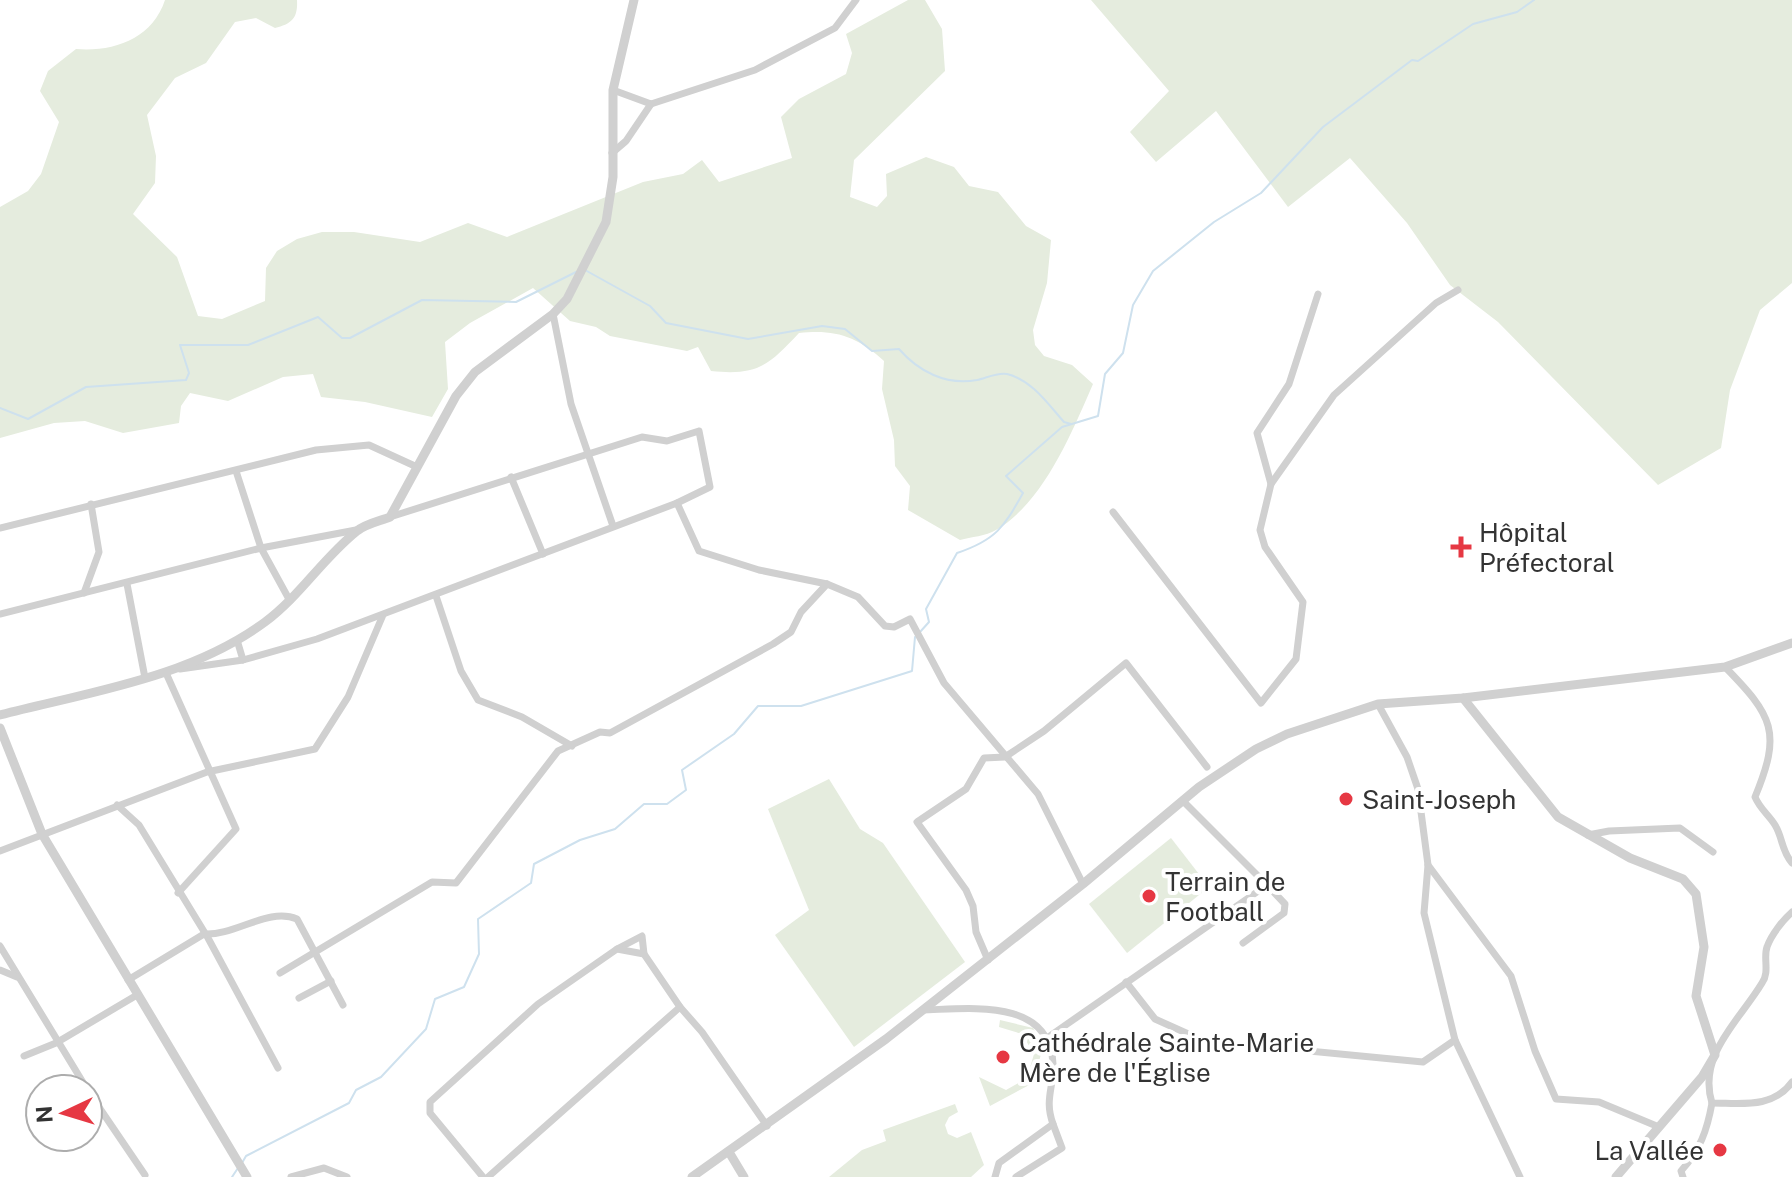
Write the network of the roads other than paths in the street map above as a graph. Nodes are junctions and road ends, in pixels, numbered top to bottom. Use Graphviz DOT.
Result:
graph roads {
  1 [pos="634,0"];
  2 [pos="856,0"];
  3 [pos="613,90"];
  4 [pos="651,104"];
  5 [pos="612,153"];
  6 [pos="1458,290"];
  7 [pos="1318,294"];
  8 [pos="553,314"];
  9 [pos="586,455"];
  10 [pos="417,467"];
  11 [pos="236,471"];
  12 [pos="511,477"];
  13 [pos="1271,484"];
  14 [pos="677,503"];
  15 [pos="91,504"];
  16 [pos="1113,512"];
  17 [pos="390,517"];
  18 [pos="613,526"];
  19 [pos="0,528"];
  20 [pos="358,530"];
  21 [pos="261,548"];
  22 [pos="543,554"];
  23 [pos="127,584"];
  24 [pos="827,584"];
  25 [pos="84,593"];
  26 [pos="436,596"];
  27 [pos="290,601"];
  28 [pos="0,614"];
  29 [pos="383,615"];
  30 [pos="237,640"];
  31 [pos="1792,643"];
  32 [pos="243,660"];
  33 [pos="1725,667"];
  34 [pos="178,669"];
  35 [pos="166,673"];
  36 [pos="145,678"];
  37 [pos="1463,698"];
  38 [pos="1378,704"];
  39 [pos="0,715"];
  40 [pos="0,728"];
  41 [pos="572,746"];
  42 [pos="1005,757"];
  43 [pos="1207,767"];
  44 [pos="207,772"];
  45 [pos="1183,801"];
  46 [pos="117,805"];
  47 [pos="42,834"];
  48 [pos="1588,835"];
  49 [pos="0,851"];
  50 [pos="1713,852"];
  51 [pos="1792,863"];
  52 [pos="1428,865"];
  53 [pos="1083,884"];
  54 [pos="1267,885"];
  55 [pos="178,893"];
  56 [pos="1792,912"];
  57 [pos="204,934"];
  58 [pos="1243,943"];
  59 [pos="0,946"];
  60 [pos="617,949"];
  61 [pos="317,950"];
  62 [pos="644,954"];
  63 [pos="988,960"];
  64 [pos="0,970"];
  65 [pos="280,973"];
  66 [pos="17,977"];
  67 [pos="128,980"];
  68 [pos="331,981"];
  69 [pos="1126,982"];
  70 [pos="137,995"];
  71 [pos="299,998"];
  72 [pos="343,1005"];
  73 [pos="680,1007"];
  74 [pos="922,1010"];
  75 [pos="1047,1038"];
  76 [pos="1455,1040"];
  77 [pos="56,1043"];
  78 [pos="1715,1055"];
  79 [pos="24,1056"];
  80 [pos="278,1068"];
  81 [pos="76,1073"];
  82 [pos="1792,1082"];
  83 [pos="1712,1103"];
  84 [pos="104,1115"];
  85 [pos="1053,1124"];
  86 [pos="767,1126"];
  87 [pos="1659,1127"];
  88 [pos="729,1152"];
  89 [pos="246,1174"];
  90 [pos="145,1175"];
  91 [pos="291,1177"];
  92 [pos="347,1177"];
  93 [pos="486,1177"];
  94 [pos="692,1177"];
  95 [pos="744,1177"];
  96 [pos="995,1177"];
  97 [pos="1016,1177"];
  98 [pos="1520,1177"];
  99 [pos="1616,1177"];
  100 [pos="1683,1177"];
  1 -- 3 [label="street"];
  2 -- 4 [label="street"];
  3 -- 4 [label="street"];
  3 -- 5 [label="street"];
  4 -- 5 [label="street"];
  5 -- 8 [label="street"];
  6 -- 13 [label="street"];
  7 -- 13 [label="street"];
  8 -- 9 [label="street"];
  8 -- 10 [label="street"];
  9 -- 12 [label="street"];
  9 -- 14 [label="street"];
  9 -- 18 [label="street"];
  10 -- 11 [label="street"];
  10 -- 17 [label="street"];
  11 -- 15 [label="street"];
  11 -- 21 [label="street"];
  12 -- 17 [label="street"];
  12 -- 22 [label="street"];
  13 -- 16 [label="street"];
  14 -- 18 [label="street"];
  14 -- 24 [label="street"];
  15 -- 19 [label="street"];
  15 -- 25 [label="street"];
  17 -- 20 [label="street"];
  18 -- 22 [label="street"];
  20 -- 21 [label="street"];
  20 -- 27 [label="street"];
  21 -- 23 [label="street"];
  21 -- 27 [label="street"];
  22 -- 26 [label="street"];
  23 -- 25 [label="street"];
  23 -- 36 [label="street"];
  24 -- 41 [label="street"];
  24 -- 42 [label="street"];
  25 -- 28 [label="street"];
  26 -- 29 [label="street"];
  26 -- 41 [label="street"];
  27 -- 30 [label="street"];
  29 -- 32 [label="street"];
  29 -- 44 [label="street"];
  30 -- 32 [label="street"];
  30 -- 34 [label="street"];
  31 -- 33 [label="street"];
  32 -- 34 [label="street"];
  33 -- 37 [label="street"];
  33 -- 51 [label="street"];
  34 -- 35 [label="street"];
  35 -- 36 [label="street"];
  35 -- 44 [label="street"];
  36 -- 39 [label="street"];
  37 -- 38 [label="street"];
  37 -- 48 [label="street"];
  38 -- 45 [label="street"];
  38 -- 52 [label="street"];
  40 -- 47 [label="street"];
  41 -- 61 [label="street"];
  42 -- 43 [label="street"];
  42 -- 53 [label="street"];
  42 -- 63 [label="street"];
  44 -- 46 [label="street"];
  44 -- 55 [label="street"];
  45 -- 53 [label="street"];
  45 -- 54 [label="street"];
  46 -- 47 [label="street"];
  46 -- 55 [label="street"];
  47 -- 49 [label="street"];
  47 -- 67 [label="street"];
  48 -- 50 [label="street"];
  48 -- 78 [label="street"];
  52 -- 76 [label="street"];
  52 -- 87 [label="street"];
  53 -- 63 [label="street"];
  54 -- 58 [label="street"];
  54 -- 69 [label="street"];
  55 -- 57 [label="street"];
  56 -- 78 [label="street"];
  57 -- 61 [label="street"];
  57 -- 67 [label="street"];
  57 -- 80 [label="street"];
  59 -- 66 [label="street"];
  60 -- 62 [label="street"];
  60 -- 62 [label="street"];
  60 -- 93 [label="street"];
  61 -- 65 [label="street"];
  61 -- 68 [label="street"];
  62 -- 73 [label="street"];
  63 -- 74 [label="street"];
  64 -- 66 [label="street"];
  66 -- 77 [label="street"];
  67 -- 70 [label="street"];
  68 -- 71 [label="street"];
  68 -- 72 [label="street"];
  69 -- 75 [label="street"];
  69 -- 76 [label="street"];
  70 -- 77 [label="street"];
  70 -- 89 [label="street"];
  73 -- 86 [label="street"];
  73 -- 93 [label="street"];
  74 -- 75 [label="street"];
  74 -- 86 [label="street"];
  75 -- 85 [label="street"];
  76 -- 98 [label="street"];
  77 -- 79 [label="street"];
  77 -- 81 [label="street"];
  78 -- 83 [label="street"];
  78 -- 87 [label="street"];
  82 -- 83 [label="street"];
  83 -- 100 [label="street"];
  84 -- 90 [label="street"];
  85 -- 96 [label="street"];
  85 -- 97 [label="street"];
  86 -- 88 [label="street"];
  87 -- 99 [label="street"];
  88 -- 94 [label="street"];
  88 -- 95 [label="street"];
  91 -- 92 [label="street"];
}
